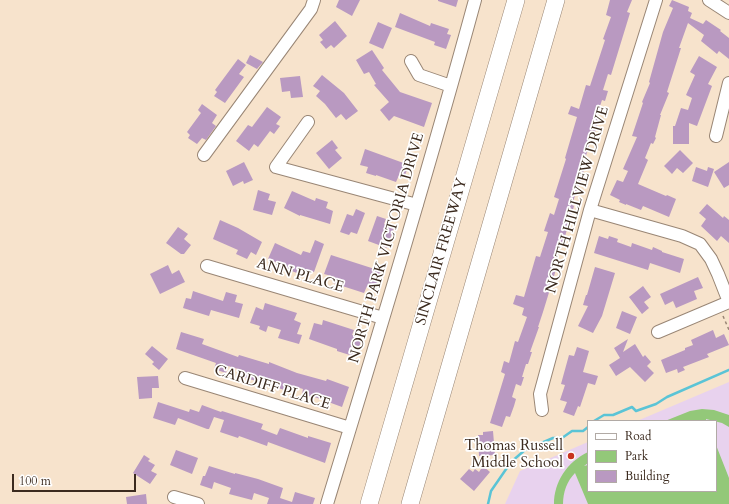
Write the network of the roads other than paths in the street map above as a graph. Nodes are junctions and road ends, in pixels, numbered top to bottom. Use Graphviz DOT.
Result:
graph roads {
  1 [pos="475,0"];
  2 [pos="516,0"];
  3 [pos="543,0"];
  4 [pos="556,0"];
  5 [pos="656,0"];
  6 [pos="709,0"];
  7 [pos="312,5"];
  8 [pos="729,13"];
  9 [pos="411,61"];
  10 [pos="729,84"];
  11 [pos="451,86"];
  12 [pos="308,122"];
  13 [pos="716,136"];
  14 [pos="204,155"];
  15 [pos="416,205"];
  16 [pos="590,210"];
  17 [pos="207,266"];
  18 [pos="726,304"];
  19 [pos="384,318"];
  20 [pos="658,332"];
  21 [pos="185,378"];
  22 [pos="542,410"];
  23 [pos="350,428"];
  24 [pos="174,497"];
  25 [pos="198,504"];
  26 [pos="327,504"];
  27 [pos="369,504"];
  28 [pos="399,504"];
  29 [pos="410,504"];
  1 -- 11 [label="street, NORTH PARK VICTORIA DRIVE"];
  2 -- 27 [label="highway, SINCLAIR FREEWAY"];
  3 -- 28 [label="highway"];
  4 -- 29 [label="highway"];
  5 -- 16 [label="street, NORTH HILLVIEW DRIVE"];
  6 -- 8 [label="street"];
  7 -- 14 [label="street"];
  9 -- 11 [label="street"];
  10 -- 13 [label="street"];
  11 -- 15 [label="street, NORTH PARK VICTORIA DRIVE"];
  12 -- 15 [label="street"];
  15 -- 19 [label="street, NORTH PARK VICTORIA DRIVE"];
  16 -- 18 [label="street"];
  16 -- 22 [label="street, NORTH HILLVIEW DRIVE"];
  17 -- 19 [label="street, ANN PLACE"];
  18 -- 20 [label="street"];
  19 -- 23 [label="street, NORTH PARK VICTORIA DRIVE"];
  21 -- 23 [label="street, CARDIFF PLACE"];
  23 -- 26 [label="street, NORTH PARK VICTORIA DRIVE"];
  24 -- 25 [label="street"];
}
